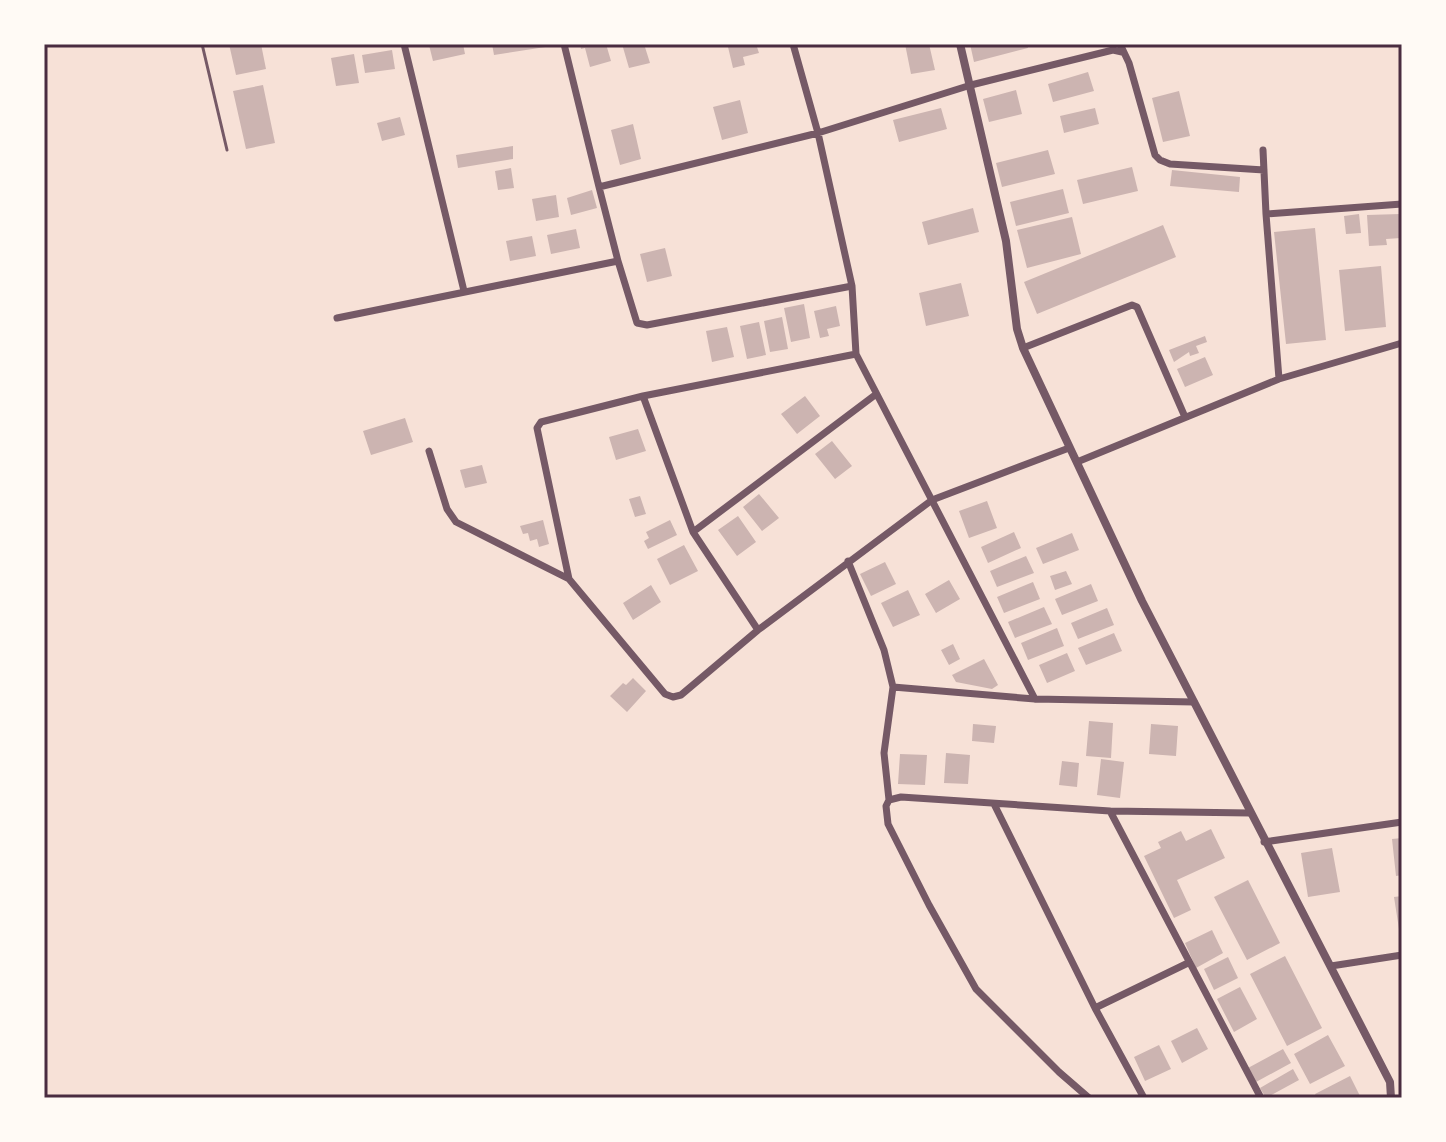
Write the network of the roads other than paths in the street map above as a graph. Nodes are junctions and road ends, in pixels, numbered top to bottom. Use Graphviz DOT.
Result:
graph roads {
  1 [pos="202,44"];
  2 [pos="404,44"];
  3 [pos="564,44"];
  4 [pos="793,44"];
  5 [pos="960,44"];
  6 [pos="1121,48"];
  7 [pos="971,85"];
  8 [pos="818,133"];
  9 [pos="227,150"];
  10 [pos="1263,150"];
  11 [pos="1264,170"];
  12 [pos="599,187"];
  13 [pos="1402,204"];
  14 [pos="1266,214"];
  15 [pos="618,261"];
  16 [pos="852,286"];
  17 [pos="464,291"];
  18 [pos="337,318"];
  19 [pos="1402,343"];
  20 [pos="1023,348"];
  21 [pos="856,354"];
  22 [pos="1279,379"];
  23 [pos="875,395"];
  24 [pos="643,396"];
  25 [pos="1185,417"];
  26 [pos="1069,448"];
  27 [pos="429,451"];
  28 [pos="1077,462"];
  29 [pos="932,500"];
  30 [pos="693,532"];
  31 [pos="848,561"];
  32 [pos="569,579"];
  33 [pos="758,630"];
  34 [pos="893,687"];
  35 [pos="1035,699"];
  36 [pos="1194,702"];
  37 [pos="889,800"];
  38 [pos="994,804"];
  39 [pos="1110,811"];
  40 [pos="1250,813"];
  41 [pos="1402,822"];
  42 [pos="1264,842"];
  43 [pos="1402,955"];
  44 [pos="1188,963"];
  45 [pos="1331,966"];
  46 [pos="1095,1008"];
  47 [pos="1402,1090"];
  48 [pos="1391,1095"];
  49 [pos="1089,1098"];
  50 [pos="1144,1098"];
  51 [pos="1261,1098"];
  1 -- 9 [label="lane"];
  2 -- 17 [label="street"];
  3 -- 12 [label="street"];
  4 -- 8 [label="street"];
  5 -- 7 [label="street"];
  6 -- 7 [label="street"];
  6 -- 11 [label="street"];
  7 -- 8 [label="street"];
  7 -- 20 [label="street"];
  8 -- 12 [label="street"];
  8 -- 16 [label="street"];
  10 -- 11 [label="street"];
  11 -- 14 [label="street"];
  12 -- 15 [label="street"];
  13 -- 14 [label="street"];
  14 -- 22 [label="street"];
  15 -- 16 [label="street"];
  15 -- 17 [label="street"];
  16 -- 21 [label="street"];
  17 -- 18 [label="street"];
  19 -- 22 [label="street"];
  20 -- 25 [label="street"];
  20 -- 26 [label="street"];
  21 -- 23 [label="street"];
  21 -- 24 [label="street"];
  22 -- 25 [label="street"];
  23 -- 29 [label="street"];
  23 -- 30 [label="street"];
  24 -- 30 [label="street"];
  24 -- 32 [label="street"];
  25 -- 28 [label="street"];
  26 -- 28 [label="street"];
  26 -- 29 [label="street"];
  27 -- 32 [label="street"];
  28 -- 36 [label="street"];
  29 -- 31 [label="street"];
  29 -- 35 [label="street"];
  30 -- 33 [label="street"];
  31 -- 33 [label="street"];
  31 -- 34 [label="street"];
  32 -- 33 [label="street"];
  34 -- 35 [label="street"];
  34 -- 37 [label="street"];
  35 -- 36 [label="street"];
  36 -- 40 [label="street"];
  37 -- 38 [label="street"];
  37 -- 49 [label="street"];
  38 -- 39 [label="street"];
  38 -- 46 [label="street"];
  39 -- 40 [label="street"];
  39 -- 44 [label="street"];
  40 -- 42 [label="street"];
  41 -- 42 [label="street"];
  42 -- 45 [label="street"];
  43 -- 45 [label="street"];
  44 -- 46 [label="street"];
  44 -- 51 [label="street"];
  45 -- 48 [label="street"];
  46 -- 50 [label="street"];
  47 -- 48 [label="street"];
}
